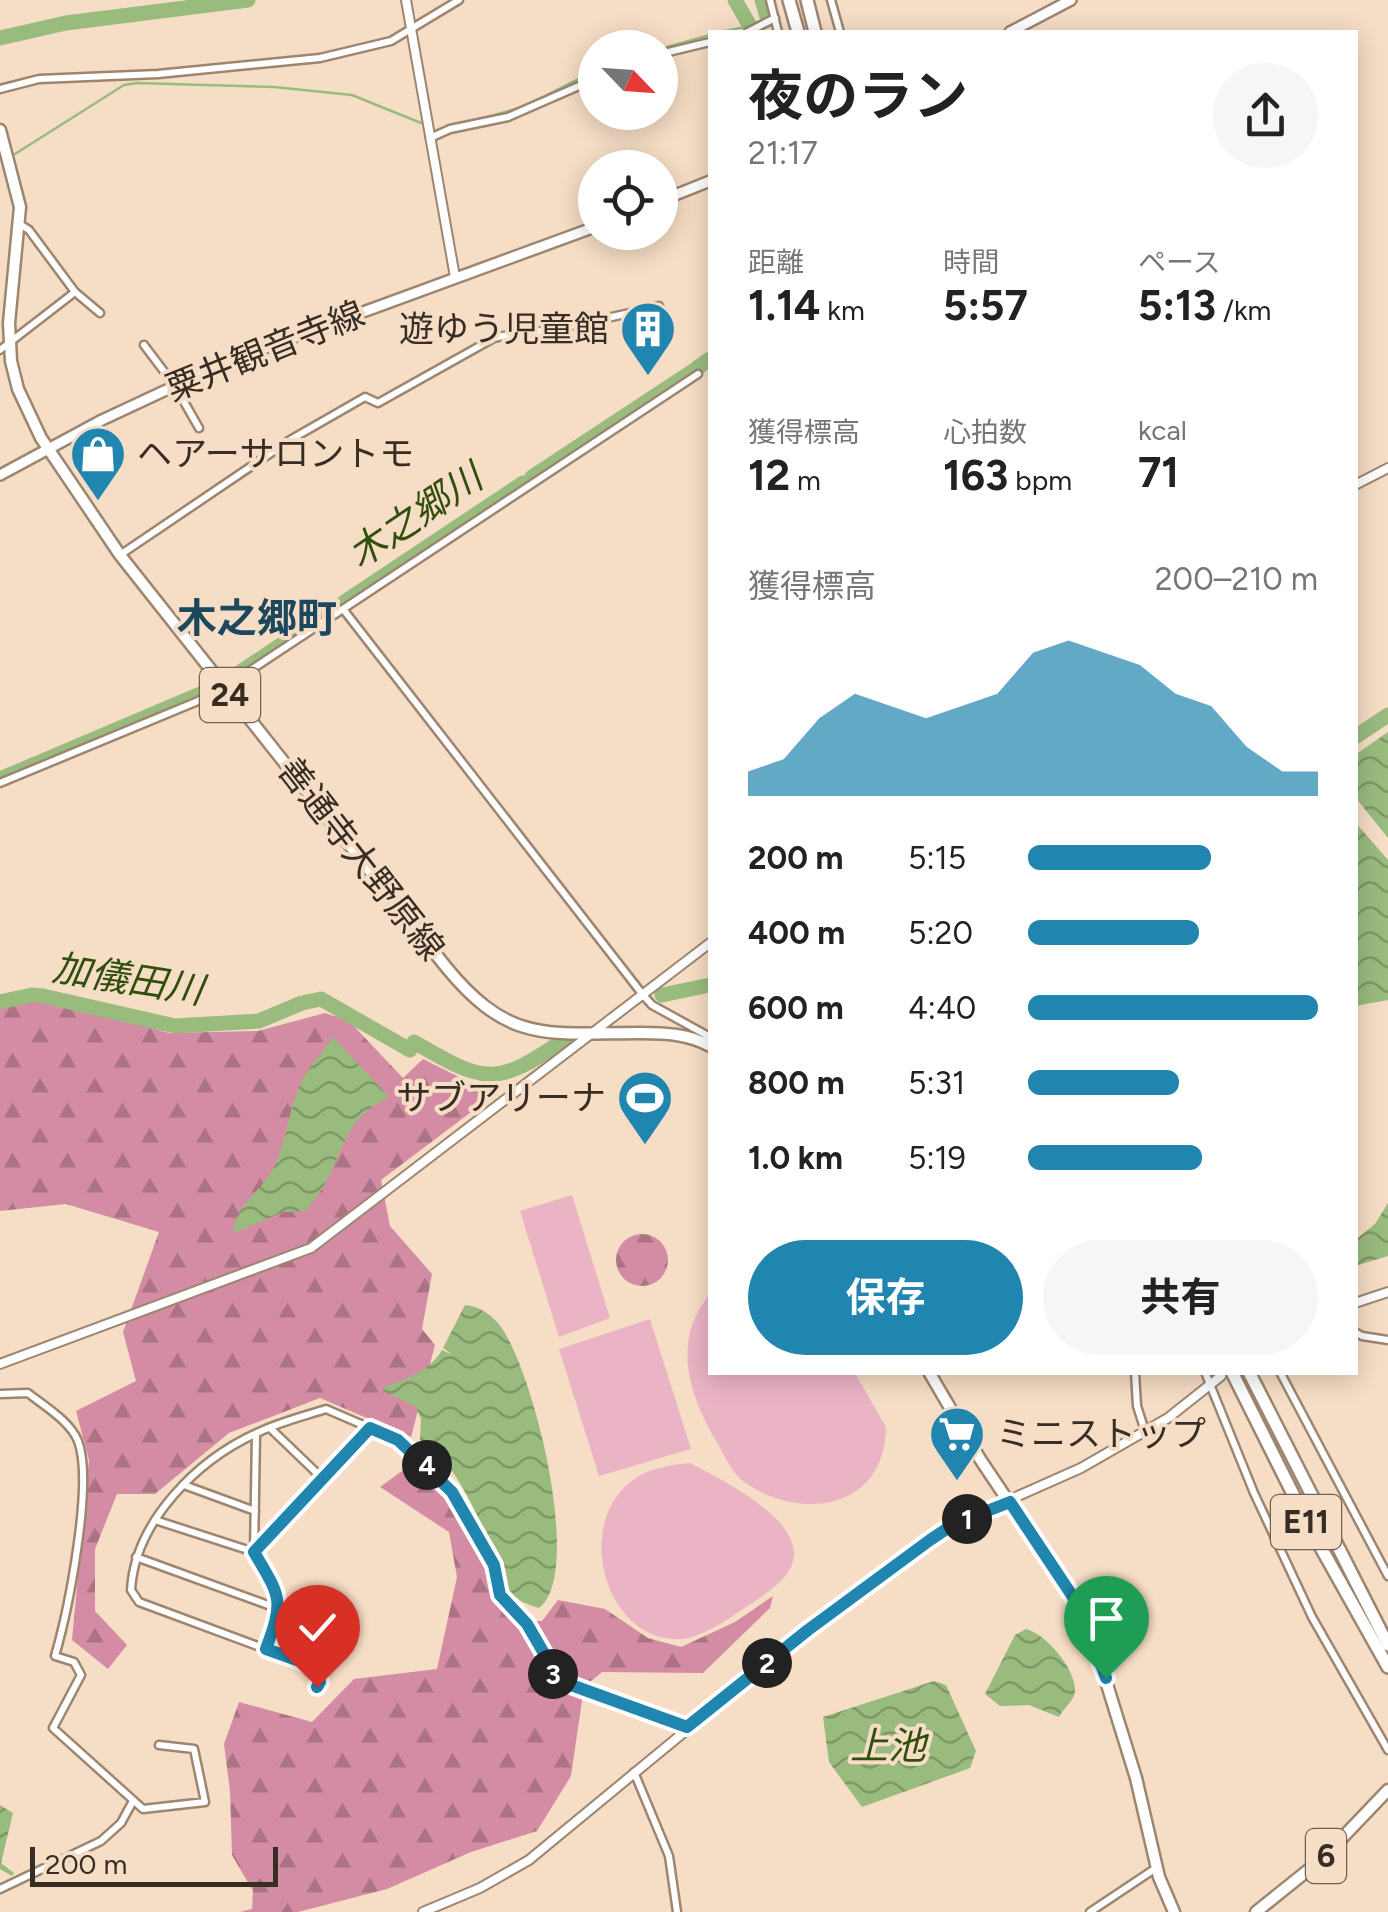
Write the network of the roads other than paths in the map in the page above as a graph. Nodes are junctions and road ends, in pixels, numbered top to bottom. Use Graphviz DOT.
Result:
graph roads {
  1 [pos="406,0"];
  2 [pos="459,0"];
  3 [pos="770,0"];
  4 [pos="790,0"];
  5 [pos="807,0"];
  6 [pos="831,0"];
  7 [pos="1071,0"];
  8 [pos="776,18"];
  9 [pos="411,29"];
  10 [pos="752,30"];
  11 [pos="778,30"];
  12 [pos="798,30"];
  13 [pos="814,30"];
  14 [pos="839,30"];
  15 [pos="1014,30"];
  16 [pos="708,42"];
  17 [pos="678,50"];
  18 [pos="578,86"];
  19 [pos="0,88"];
  20 [pos="0,130"];
  21 [pos="430,138"];
  22 [pos="708,182"];
  23 [pos="678,194"];
  24 [pos="21,225"];
  25 [pos="578,233"];
  26 [pos="455,278"];
  27 [pos="75,292"];
  28 [pos="659,306"];
  29 [pos="100,313"];
  30 [pos="10,342"];
  31 [pos="144,345"];
  32 [pos="0,350"];
  33 [pos="698,374"];
  34 [pos="175,386"];
  35 [pos="199,428"];
  36 [pos="48,450"];
  37 [pos="1388,468"];
  38 [pos="0,474"];
  39 [pos="1358,483"];
  40 [pos="120,556"];
  41 [pos="344,609"];
  42 [pos="224,687"];
  43 [pos="0,784"];
  44 [pos="708,945"];
  45 [pos="643,995"];
  46 [pos="594,1034"];
  47 [pos="708,1036"];
  48 [pos="708,1045"];
  49 [pos="1388,1292"];
  50 [pos="1358,1302"];
  51 [pos="1358,1334"];
  52 [pos="1388,1340"];
  53 [pos="0,1364"];
  54 [pos="930,1375"];
  55 [pos="1135,1375"];
  56 [pos="1206,1375"];
  57 [pos="1224,1375"];
  58 [pos="1227,1375"];
  59 [pos="1251,1375"];
  60 [pos="1282,1375"];
  61 [pos="1210,1383"];
  62 [pos="0,1394"];
  63 [pos="270,1428"];
  64 [pos="370,1428"];
  65 [pos="1145,1431"];
  66 [pos="256,1432"];
  67 [pos="416,1455"];
  68 [pos="323,1478"];
  69 [pos="184,1484"];
  70 [pos="1010,1502"];
  71 [pos="255,1511"];
  72 [pos="155,1520"];
  73 [pos="254,1552"];
  74 [pos="136,1556"];
  75 [pos="1388,1576"];
  76 [pos="279,1608"];
  77 [pos="1388,1644"];
  78 [pos="266,1649"];
  79 [pos="1388,1667"];
  80 [pos="317,1687"];
  81 [pos="687,1727"];
  82 [pos="159,1745"];
  83 [pos="1388,1750"];
  84 [pos="634,1771"];
  85 [pos="1388,1790"];
  86 [pos="134,1801"];
  87 [pos="1157,1867"];
  88 [pos="0,1889"];
  89 [pos="422,1912"];
  90 [pos="677,1912"];
  91 [pos="1090,1912"];
  92 [pos="1174,1912"];
  93 [pos="1256,1912"];
  1 -- 9 [label="street"];
  2 -- 9 [label="street"];
  3 -- 8 [label="street"];
  4 -- 12 [label="highway"];
  5 -- 13 [label="highway"];
  6 -- 14 [label="street"];
  7 -- 15 [label="main road"];
  8 -- 10 [label="street"];
  8 -- 11 [label="street"];
  9 -- 19 [label="street"];
  9 -- 21 [label="street"];
  16 -- 17 [label="street"];
  18 -- 21 [label="street"];
  20 -- 24 [label="main road, 善通寺大野原線 / 24"];
  21 -- 26 [label="street"];
  22 -- 23 [label="main road"];
  24 -- 27 [label="street"];
  24 -- 30 [label="main road, 善通寺大野原線 / 24"];
  25 -- 26 [label="main road, 粟井観音寺線"];
  26 -- 34 [label="main road, 粟井観音寺線"];
  27 -- 29 [label="street"];
  27 -- 30 [label="street"];
  28 -- 40 [label="street"];
  30 -- 32 [label="street"];
  30 -- 36 [label="main road, 善通寺大野原線 / 24"];
  31 -- 34 [label="street"];
  33 -- 41 [label="street"];
  34 -- 35 [label="street"];
  34 -- 36 [label="main road, 粟井観音寺線"];
  36 -- 38 [label="main road, 粟井観音寺線"];
  36 -- 40 [label="main road, 善通寺大野原線 / 24"];
  37 -- 39 [label="street"];
  40 -- 42 [label="main road, 善通寺大野原線 / 24"];
  41 -- 42 [label="street"];
  41 -- 45 [label="street"];
  42 -- 43 [label="street"];
  42 -- 46 [label="main road, 善通寺大野原線 / 24"];
  44 -- 45 [label="street"];
  45 -- 46 [label="street"];
  45 -- 47 [label="street"];
  46 -- 48 [label="main road, 善通寺大野原線 / 24"];
  46 -- 53 [label="street"];
  49 -- 50 [label="street"];
  51 -- 52 [label="street"];
  54 -- 70 [label="main road"];
  55 -- 65 [label="street"];
  56 -- 61 [label="street"];
  57 -- 61 [label="street"];
  58 -- 79 [label="highway, E11"];
  59 -- 77 [label="highway, E11"];
  60 -- 75 [label="street"];
  61 -- 65 [label="street"];
  61 -- 83 [label="street"];
  62 -- 86 [label="street"];
  63 -- 64 [label="street"];
  63 -- 66 [label="street"];
  63 -- 68 [label="street"];
  64 -- 67 [label="street"];
  64 -- 68 [label="street"];
  65 -- 70 [label="street"];
  66 -- 69 [label="street"];
  66 -- 71 [label="street"];
  67 -- 81 [label="street"];
  68 -- 73 [label="street"];
  69 -- 71 [label="street"];
  69 -- 72 [label="street"];
  70 -- 81 [label="street"];
  70 -- 87 [label="main road"];
  71 -- 73 [label="street"];
  72 -- 73 [label="street"];
  72 -- 74 [label="street"];
  73 -- 76 [label="street"];
  74 -- 76 [label="street"];
  74 -- 78 [label="street"];
  76 -- 78 [label="street"];
  78 -- 80 [label="street"];
  81 -- 84 [label="street"];
  82 -- 86 [label="street"];
  84 -- 89 [label="street"];
  84 -- 90 [label="street"];
  85 -- 93 [label="main road, 6"];
  86 -- 88 [label="street"];
  87 -- 91 [label="street"];
  87 -- 92 [label="main road"];
}
